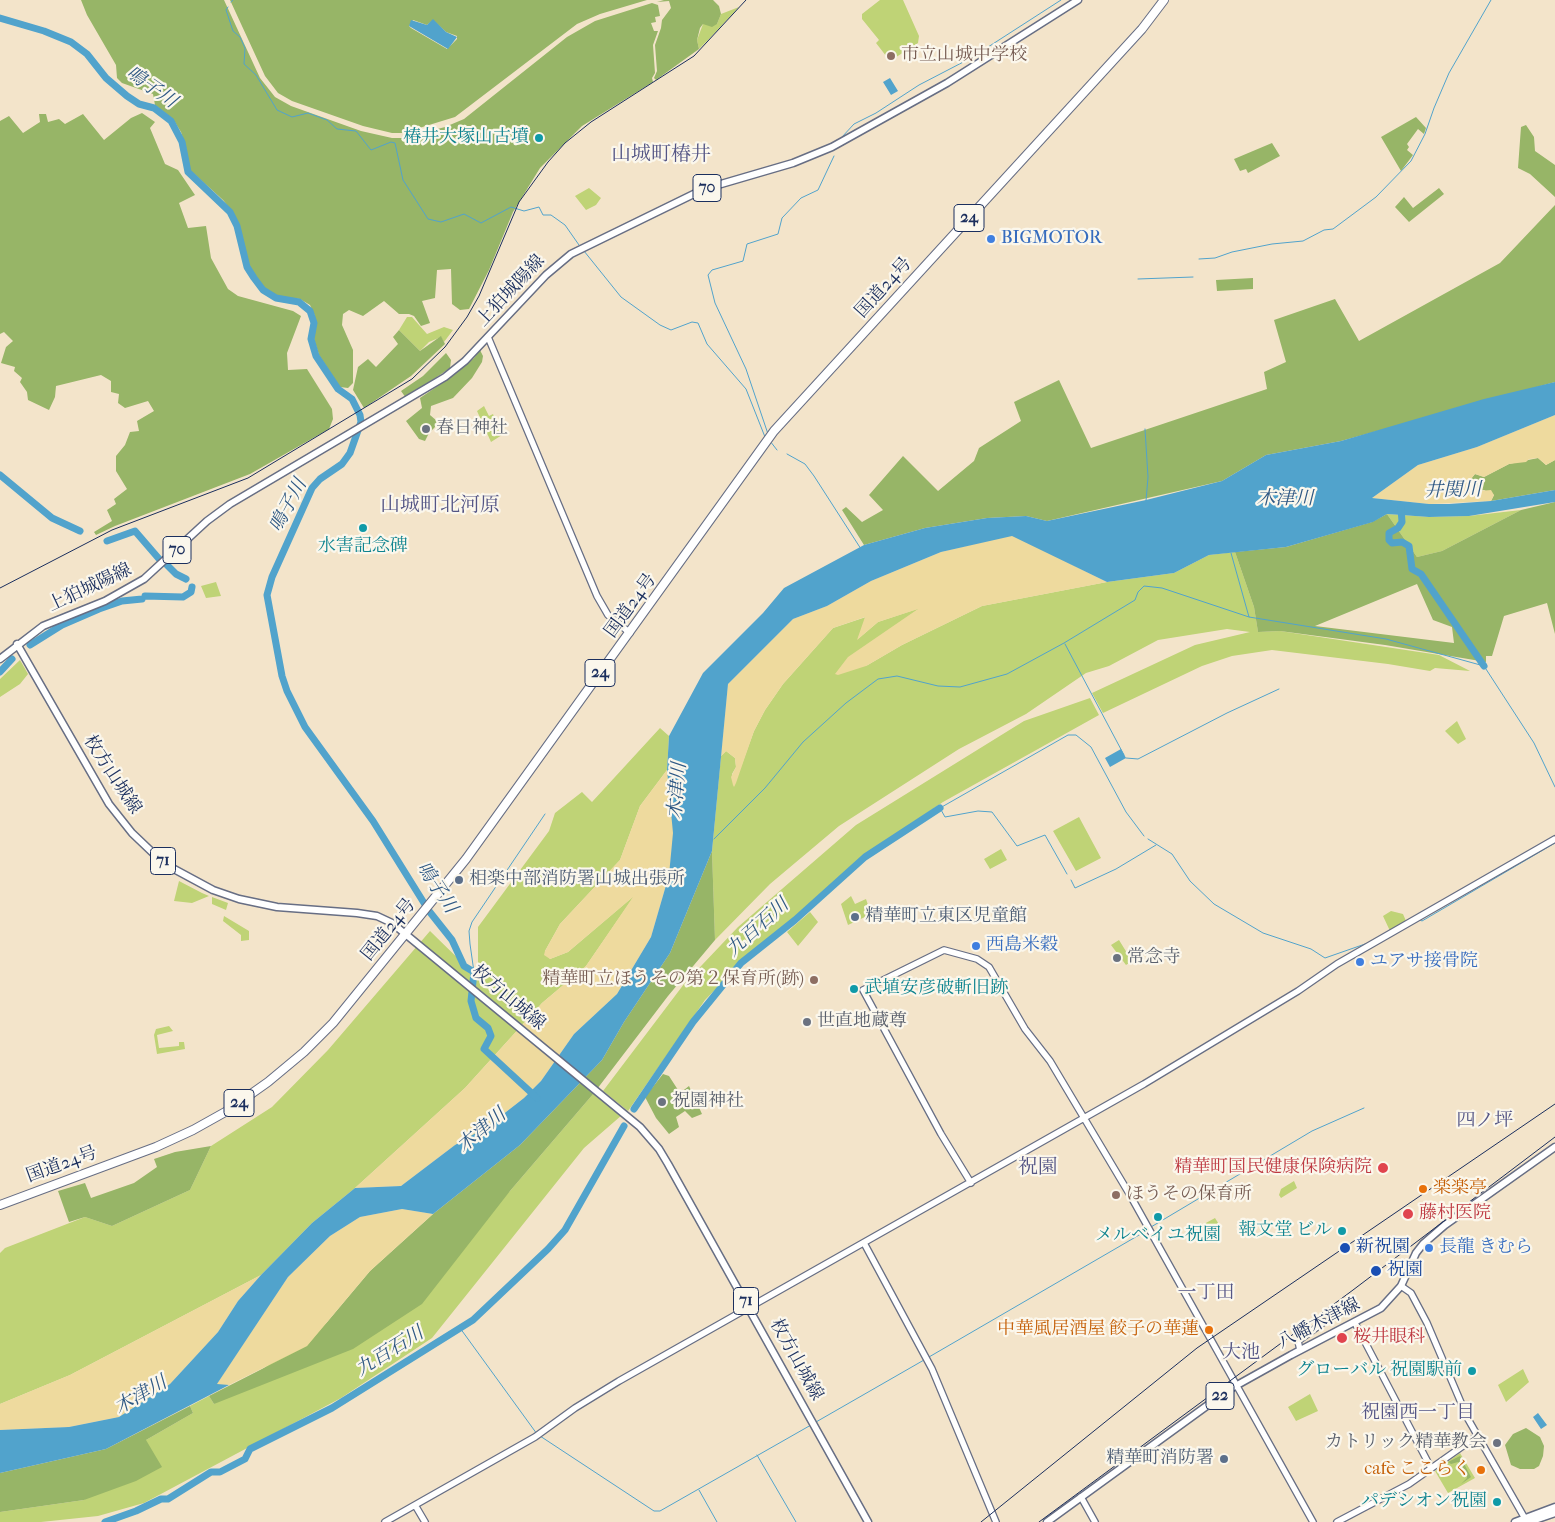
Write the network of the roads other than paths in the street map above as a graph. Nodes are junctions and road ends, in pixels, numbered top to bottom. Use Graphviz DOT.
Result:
graph roads {
  1 [pos="1078,0"];
  2 [pos="1164,0"];
  3 [pos="488,337"];
  4 [pos="630,633"];
  5 [pos="17,644"];
  6 [pos="0,659"];
  7 [pos="1555,839"];
  8 [pos="407,934"];
  9 [pos="1084,1119"];
  10 [pos="1555,1147"];
  11 [pos="971,1184"];
  12 [pos="0,1205"];
  13 [pos="864,1243"];
  14 [pos="1401,1286"];
  15 [pos="750,1307"];
  16 [pos="1324,1322"];
  17 [pos="1354,1323"];
  18 [pos="1300,1350"];
  19 [pos="1236,1386"];
  20 [pos="1477,1436"];
  21 [pos="1431,1468"];
  22 [pos="1081,1497"];
  23 [pos="415,1505"];
  24 [pos="1555,1507"];
  25 [pos="1555,1513"];
  26 [pos="1527,1521"];
  27 [pos="385,1522"];
  28 [pos="425,1522"];
  29 [pos="868,1522"];
  30 [pos="996,1522"];
  31 [pos="1047,1522"];
  32 [pos="1095,1522"];
  33 [pos="1313,1522"];
  34 [pos="1338,1522"];
  35 [pos="1515,1522"];
  1 -- 3 [label="main road, 上狛城陽線 / 70"];
  2 -- 4 [label="highway, 国道24号 / 24"];
  3 -- 4 [label="street"];
  3 -- 5 [label="main road, 上狛城陽線 / 70"];
  4 -- 8 [label="highway, 国道24号 / 24"];
  5 -- 6 [label="main road, 上狛城陽線 / 70"];
  5 -- 8 [label="main road, 枚方山城線 / 71"];
  7 -- 9 [label="street"];
  8 -- 12 [label="highway, 国道24号 / 24"];
  8 -- 15 [label="main road, 枚方山城線 / 71"];
  9 -- 11 [label="street"];
  9 -- 11 [label="street"];
  9 -- 19 [label="street"];
  10 -- 14 [label="main road, 八幡木津線 / 22"];
  11 -- 13 [label="street"];
  13 -- 15 [label="street"];
  13 -- 30 [label="street"];
  14 -- 17 [label="main road, 八幡木津線 / 22"];
  14 -- 20 [label="street"];
  15 -- 23 [label="street"];
  15 -- 29 [label="main road, 枚方山城線 / 71"];
  16 -- 18 [label="street"];
  17 -- 18 [label="main road, 八幡木津線 / 22"];
  17 -- 21 [label="street"];
  18 -- 19 [label="main road, 八幡木津線 / 22"];
  19 -- 22 [label="main road, 八幡木津線 / 22"];
  19 -- 33 [label="street"];
  20 -- 21 [label="street"];
  20 -- 26 [label="street"];
  21 -- 34 [label="street"];
  22 -- 31 [label="main road, 八幡木津線 / 22"];
  22 -- 32 [label="street"];
  23 -- 27 [label="street"];
  23 -- 28 [label="street"];
  24 -- 26 [label="main road"];
  25 -- 26 [label="main road"];
  26 -- 35 [label="main road"];
}
